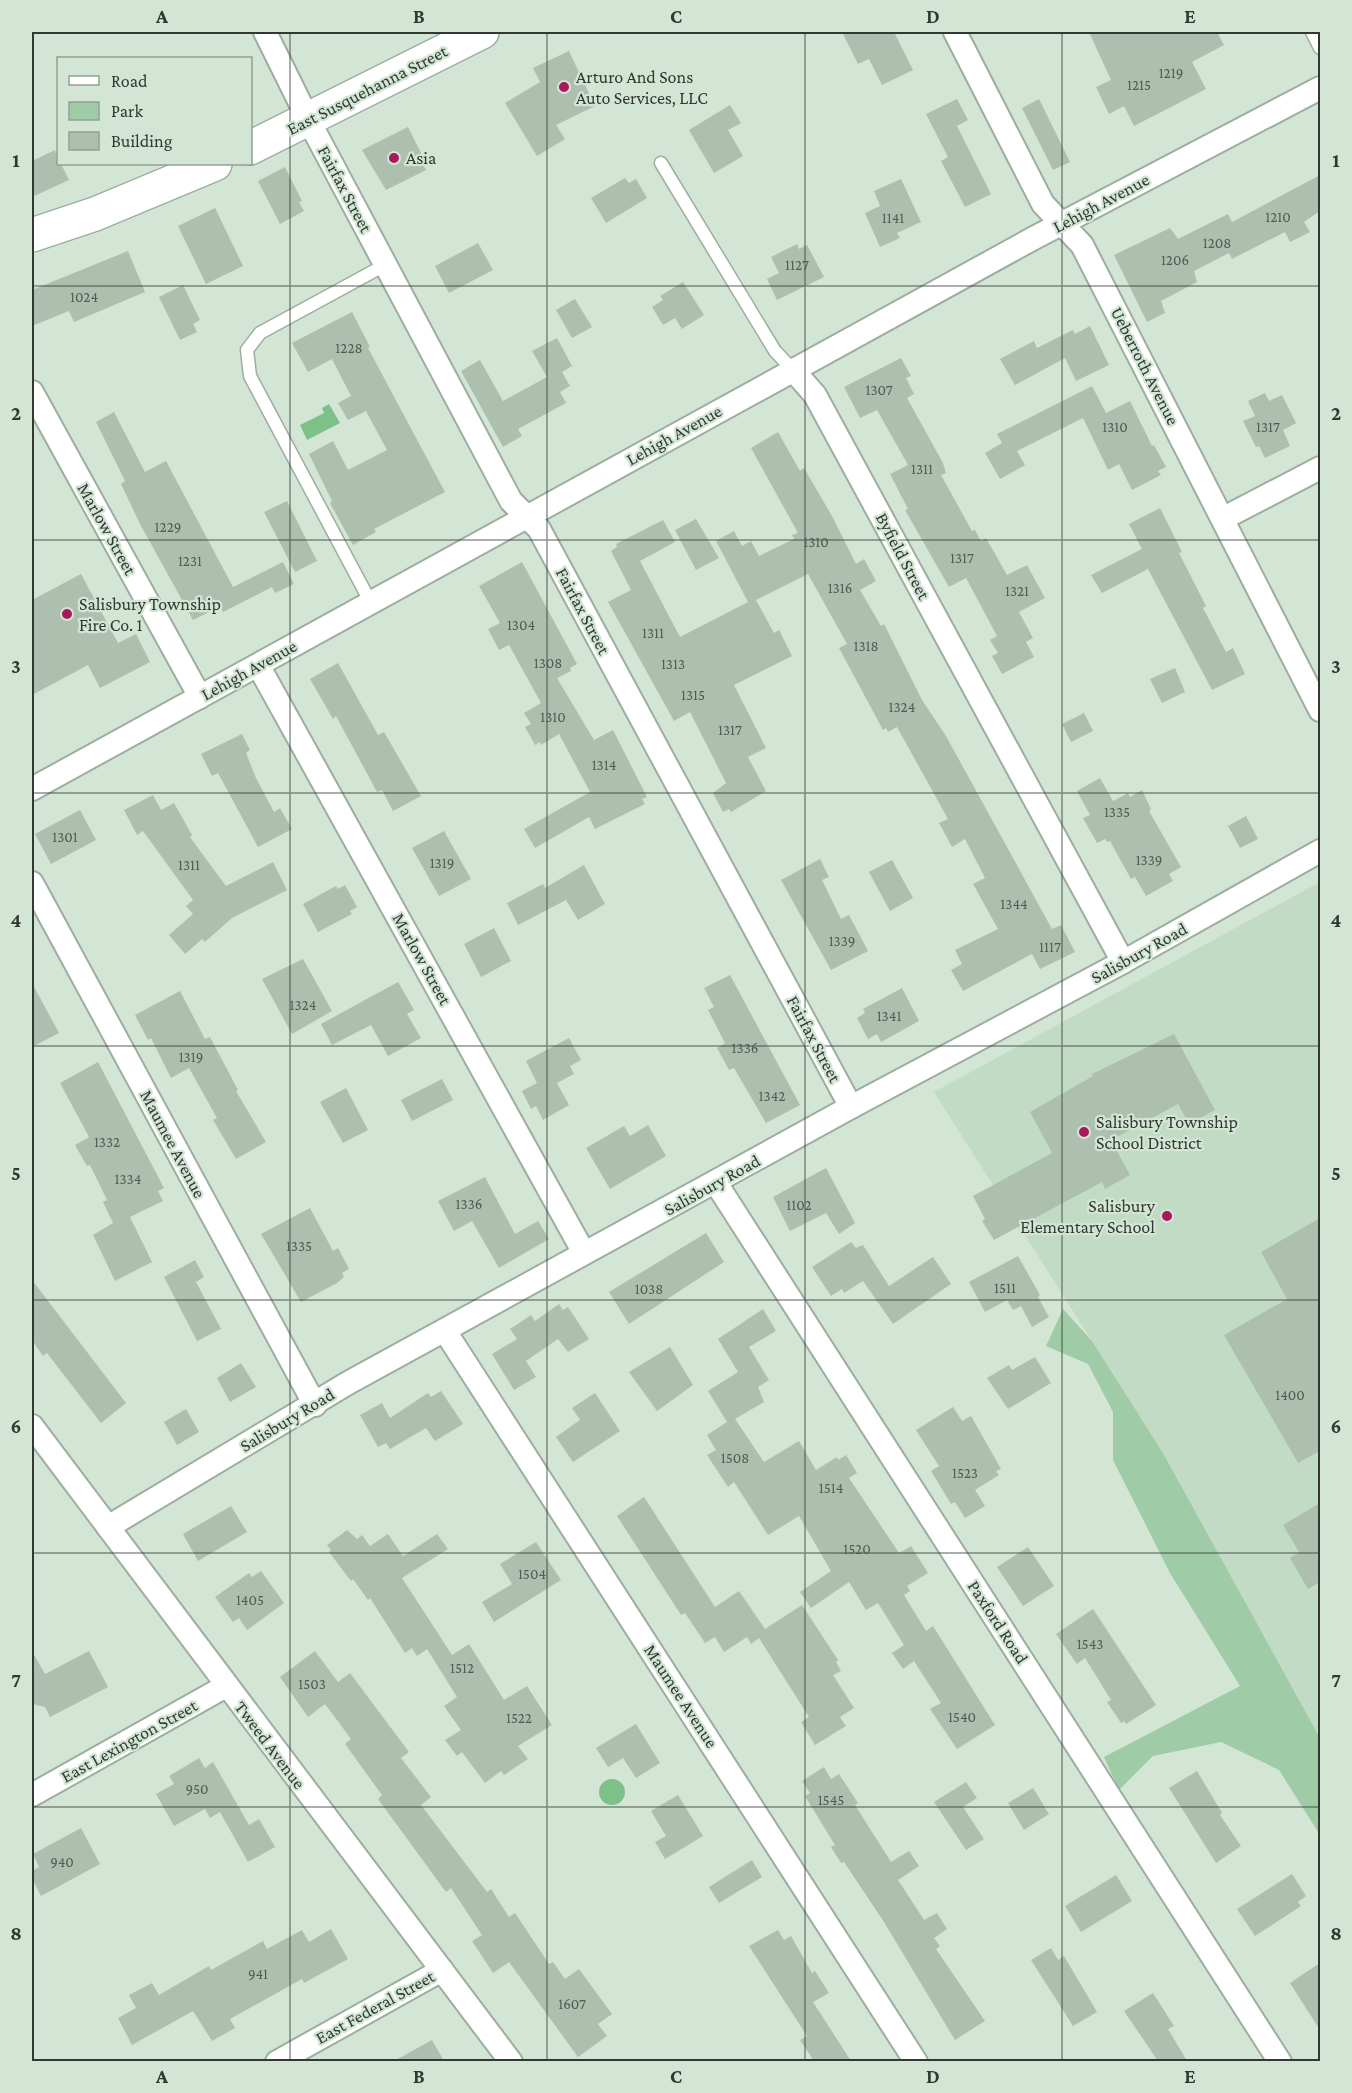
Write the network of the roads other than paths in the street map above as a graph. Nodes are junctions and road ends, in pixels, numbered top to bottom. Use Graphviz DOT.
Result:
graph roads {
  1 [pos="266,32"];
  2 [pos="482,32"];
  3 [pos="955,32"];
  4 [pos="1312,32"];
  5 [pos="1320,48"];
  6 [pos="1320,88"];
  7 [pos="309,121"];
  8 [pos="252,147"];
  9 [pos="661,163"];
  10 [pos="213,165"];
  11 [pos="1060,224"];
  12 [pos="32,235"];
  13 [pos="385,265"];
  14 [pos="794,370"];
  15 [pos="32,392"];
  16 [pos="1320,468"];
  17 [pos="526,516"];
  18 [pos="1224,518"];
  19 [pos="371,603"];
  20 [pos="258,665"];
  21 [pos="200,697"];
  22 [pos="1320,710"];
  23 [pos="32,789"];
  24 [pos="1320,851"];
  25 [pos="32,883"];
  26 [pos="1123,962"];
  27 [pos="851,1107"];
  28 [pos="716,1183"];
  29 [pos="584,1253"];
  30 [pos="445,1331"];
  31 [pos="315,1405"];
  32 [pos="32,1426"];
  33 [pos="108,1527"];
  34 [pos="226,1686"];
  35 [pos="32,1795"];
  36 [pos="442,1970"];
  37 [pos="277,2061"];
  38 [pos="511,2061"];
  39 [pos="916,2061"];
  40 [pos="1280,2061"];
  1 -- 7 [label="street, Fairfax Street"];
  2 -- 7 [label="main road, East Susquehanna Street"];
  3 -- 11 [label="street, Ueberroth Avenue"];
  4 -- 5 [label="lane"];
  6 -- 11 [label="street, Lehigh Avenue"];
  7 -- 8 [label="main road, East Susquehanna Street"];
  7 -- 13 [label="street, Fairfax Street"];
  9 -- 14 [label="lane, Byfield Street"];
  10 -- 12 [label="main road"];
  11 -- 14 [label="street, Lehigh Avenue"];
  11 -- 18 [label="street, Ueberroth Avenue"];
  13 -- 17 [label="street, Fairfax Street"];
  13 -- 19 [label="lane"];
  14 -- 17 [label="street, Lehigh Avenue"];
  14 -- 26 [label="street, Byfield Street"];
  15 -- 21 [label="street, Marlow Street"];
  16 -- 18 [label="street"];
  17 -- 19 [label="street, Lehigh Avenue"];
  17 -- 27 [label="street, Fairfax Street"];
  18 -- 22 [label="street, Ueberroth Avenue"];
  19 -- 20 [label="street, Lehigh Avenue"];
  20 -- 21 [label="street, Lehigh Avenue"];
  20 -- 29 [label="street, Marlow Street"];
  21 -- 23 [label="street, Lehigh Avenue"];
  24 -- 26 [label="street, Salisbury Road"];
  25 -- 31 [label="street, Maumee Avenue"];
  26 -- 27 [label="street, Salisbury Road"];
  27 -- 28 [label="street, Salisbury Road"];
  28 -- 29 [label="street, Salisbury Road"];
  28 -- 40 [label="street, Paxford Road"];
  29 -- 30 [label="street, Salisbury Road"];
  30 -- 31 [label="street, Salisbury Road"];
  30 -- 39 [label="street, Maumee Avenue"];
  31 -- 33 [label="street, Salisbury Road"];
  32 -- 33 [label="street, Tweed Avenue"];
  33 -- 34 [label="street, Tweed Avenue"];
  34 -- 35 [label="street, East Lexington Street"];
  34 -- 36 [label="street, Tweed Avenue"];
  36 -- 37 [label="street, East Federal Street"];
  36 -- 38 [label="street, Tweed Avenue"];
}
